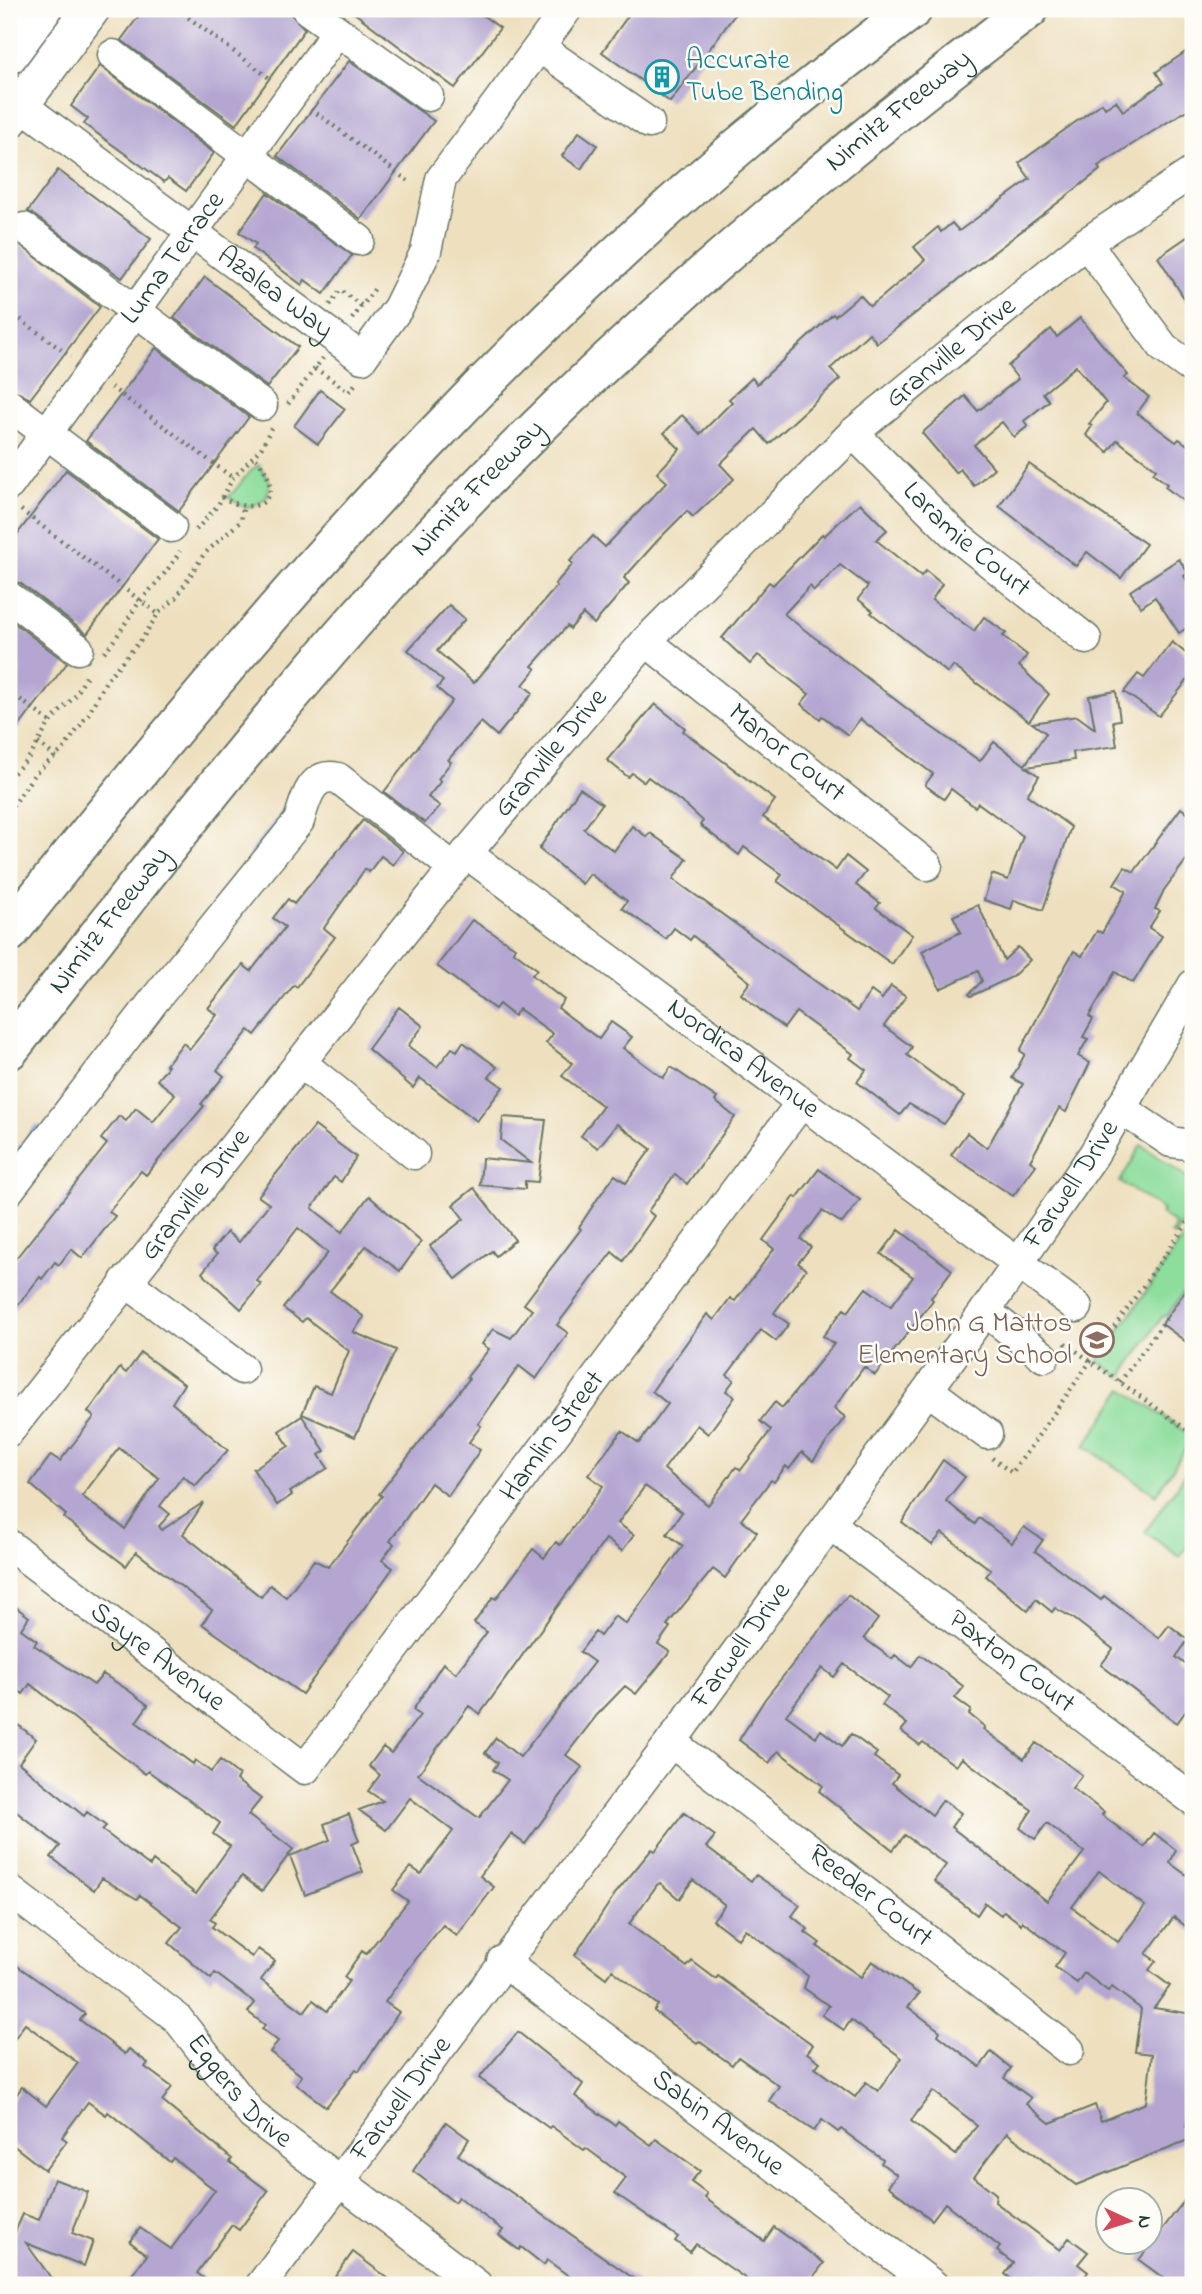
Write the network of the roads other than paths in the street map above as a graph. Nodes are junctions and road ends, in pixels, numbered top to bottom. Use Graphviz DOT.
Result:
graph roads {
  1 [pos="43,9"];
  2 [pos="91,9"];
  3 [pos="307,9"];
  4 [pos="567,9"];
  5 [pos="913,9"];
  6 [pos="1029,9"];
  7 [pos="337,32"];
  8 [pos="539,47"];
  9 [pos="9,55"];
  10 [pos="113,55"];
  11 [pos="428,96"];
  12 [pos="13,106"];
  13 [pos="649,123"];
  14 [pos="247,156"];
  15 [pos="1193,172"];
  16 [pos="23,228"];
  17 [pos="193,231"];
  18 [pos="359,240"];
  19 [pos="1086,243"];
  20 [pos="136,311"];
  21 [pos="1193,369"];
  22 [pos="9,405"];
  23 [pos="274,412"];
  24 [pos="47,433"];
  25 [pos="853,433"];
  26 [pos="15,497"];
  27 [pos="181,537"];
  28 [pos="9,597"];
  29 [pos="1086,639"];
  30 [pos="646,641"];
  31 [pos="90,657"];
  32 [pos="460,861"];
  33 [pos="927,865"];
  34 [pos="9,933"];
  35 [pos="1193,985"];
  36 [pos="9,1050"];
  37 [pos="300,1062"];
  38 [pos="801,1103"];
  39 [pos="1120,1108"];
  40 [pos="1193,1145"];
  41 [pos="414,1154"];
  42 [pos="9,1190"];
  43 [pos="1017,1265"];
  44 [pos="125,1281"];
  45 [pos="1077,1307"];
  46 [pos="985,1311"];
  47 [pos="1051,1348"];
  48 [pos="242,1368"];
  49 [pos="928,1390"];
  50 [pos="9,1431"];
  51 [pos="985,1443"];
  52 [pos="830,1524"];
  53 [pos="9,1545"];
  54 [pos="671,1742"];
  55 [pos="305,1769"];
  56 [pos="1193,1800"];
  57 [pos="9,1890"];
  58 [pos="502,1961"];
  59 [pos="1069,2050"];
  60 [pos="338,2182"];
  61 [pos="261,2285"];
  62 [pos="477,2285"];
  63 [pos="933,2285"];
  1 -- 9 [label="main road"];
  2 -- 12 [label="main road"];
  3 -- 7 [label="street"];
  4 -- 8 [label="street"];
  5 -- 34 [label="highway"];
  6 -- 36 [label="highway, Nimitz Freeway"];
  7 -- 11 [label="street"];
  7 -- 14 [label="street, Luma Terrace"];
  8 -- 13 [label="street"];
  8 -- 17 [label="street, Azalea Way"];
  10 -- 14 [label="street"];
  12 -- 17 [label="street, Azalea Way"];
  14 -- 17 [label="street, Luma Terrace"];
  14 -- 18 [label="street"];
  15 -- 19 [label="street, Granville Drive"];
  16 -- 20 [label="street"];
  17 -- 20 [label="street, Luma Terrace"];
  19 -- 21 [label="street"];
  19 -- 25 [label="street, Granville Drive"];
  20 -- 23 [label="street"];
  20 -- 24 [label="street, Luma Terrace"];
  22 -- 24 [label="street"];
  24 -- 26 [label="street, Luma Terrace"];
  24 -- 27 [label="street"];
  25 -- 29 [label="street, Laramie Court"];
  25 -- 30 [label="street, Granville Drive"];
  28 -- 31 [label="street"];
  30 -- 32 [label="street, Granville Drive"];
  30 -- 33 [label="street, Manor Court"];
  32 -- 37 [label="street, Granville Drive"];
  32 -- 38 [label="street, Nordica Avenue"];
  32 -- 42 [label="street, Nordica Avenue"];
  35 -- 39 [label="street, Farwell Drive"];
  37 -- 41 [label="street"];
  37 -- 44 [label="street, Granville Drive"];
  38 -- 43 [label="street, Nordica Avenue"];
  38 -- 55 [label="street, Hamlin Street"];
  39 -- 40 [label="street"];
  39 -- 43 [label="street, Farwell Drive"];
  43 -- 45 [label="street, Nordica Avenue"];
  43 -- 46 [label="street, Farwell Drive"];
  44 -- 48 [label="street"];
  44 -- 50 [label="street, Granville Drive"];
  46 -- 47 [label="street"];
  46 -- 49 [label="street, Farwell Drive"];
  49 -- 51 [label="street"];
  49 -- 52 [label="street, Farwell Drive"];
  52 -- 54 [label="street, Farwell Drive"];
  52 -- 56 [label="street, Paxton Court"];
  53 -- 55 [label="street, Sayre Avenue"];
  54 -- 58 [label="street, Farwell Drive"];
  54 -- 59 [label="street, Reeder Court"];
  57 -- 60 [label="street, Eggers Drive"];
  58 -- 60 [label="street, Farwell Drive"];
  58 -- 63 [label="street, Sabin Avenue"];
  60 -- 61 [label="street, Farwell Drive"];
  60 -- 62 [label="street, Eggers Drive"];
}
